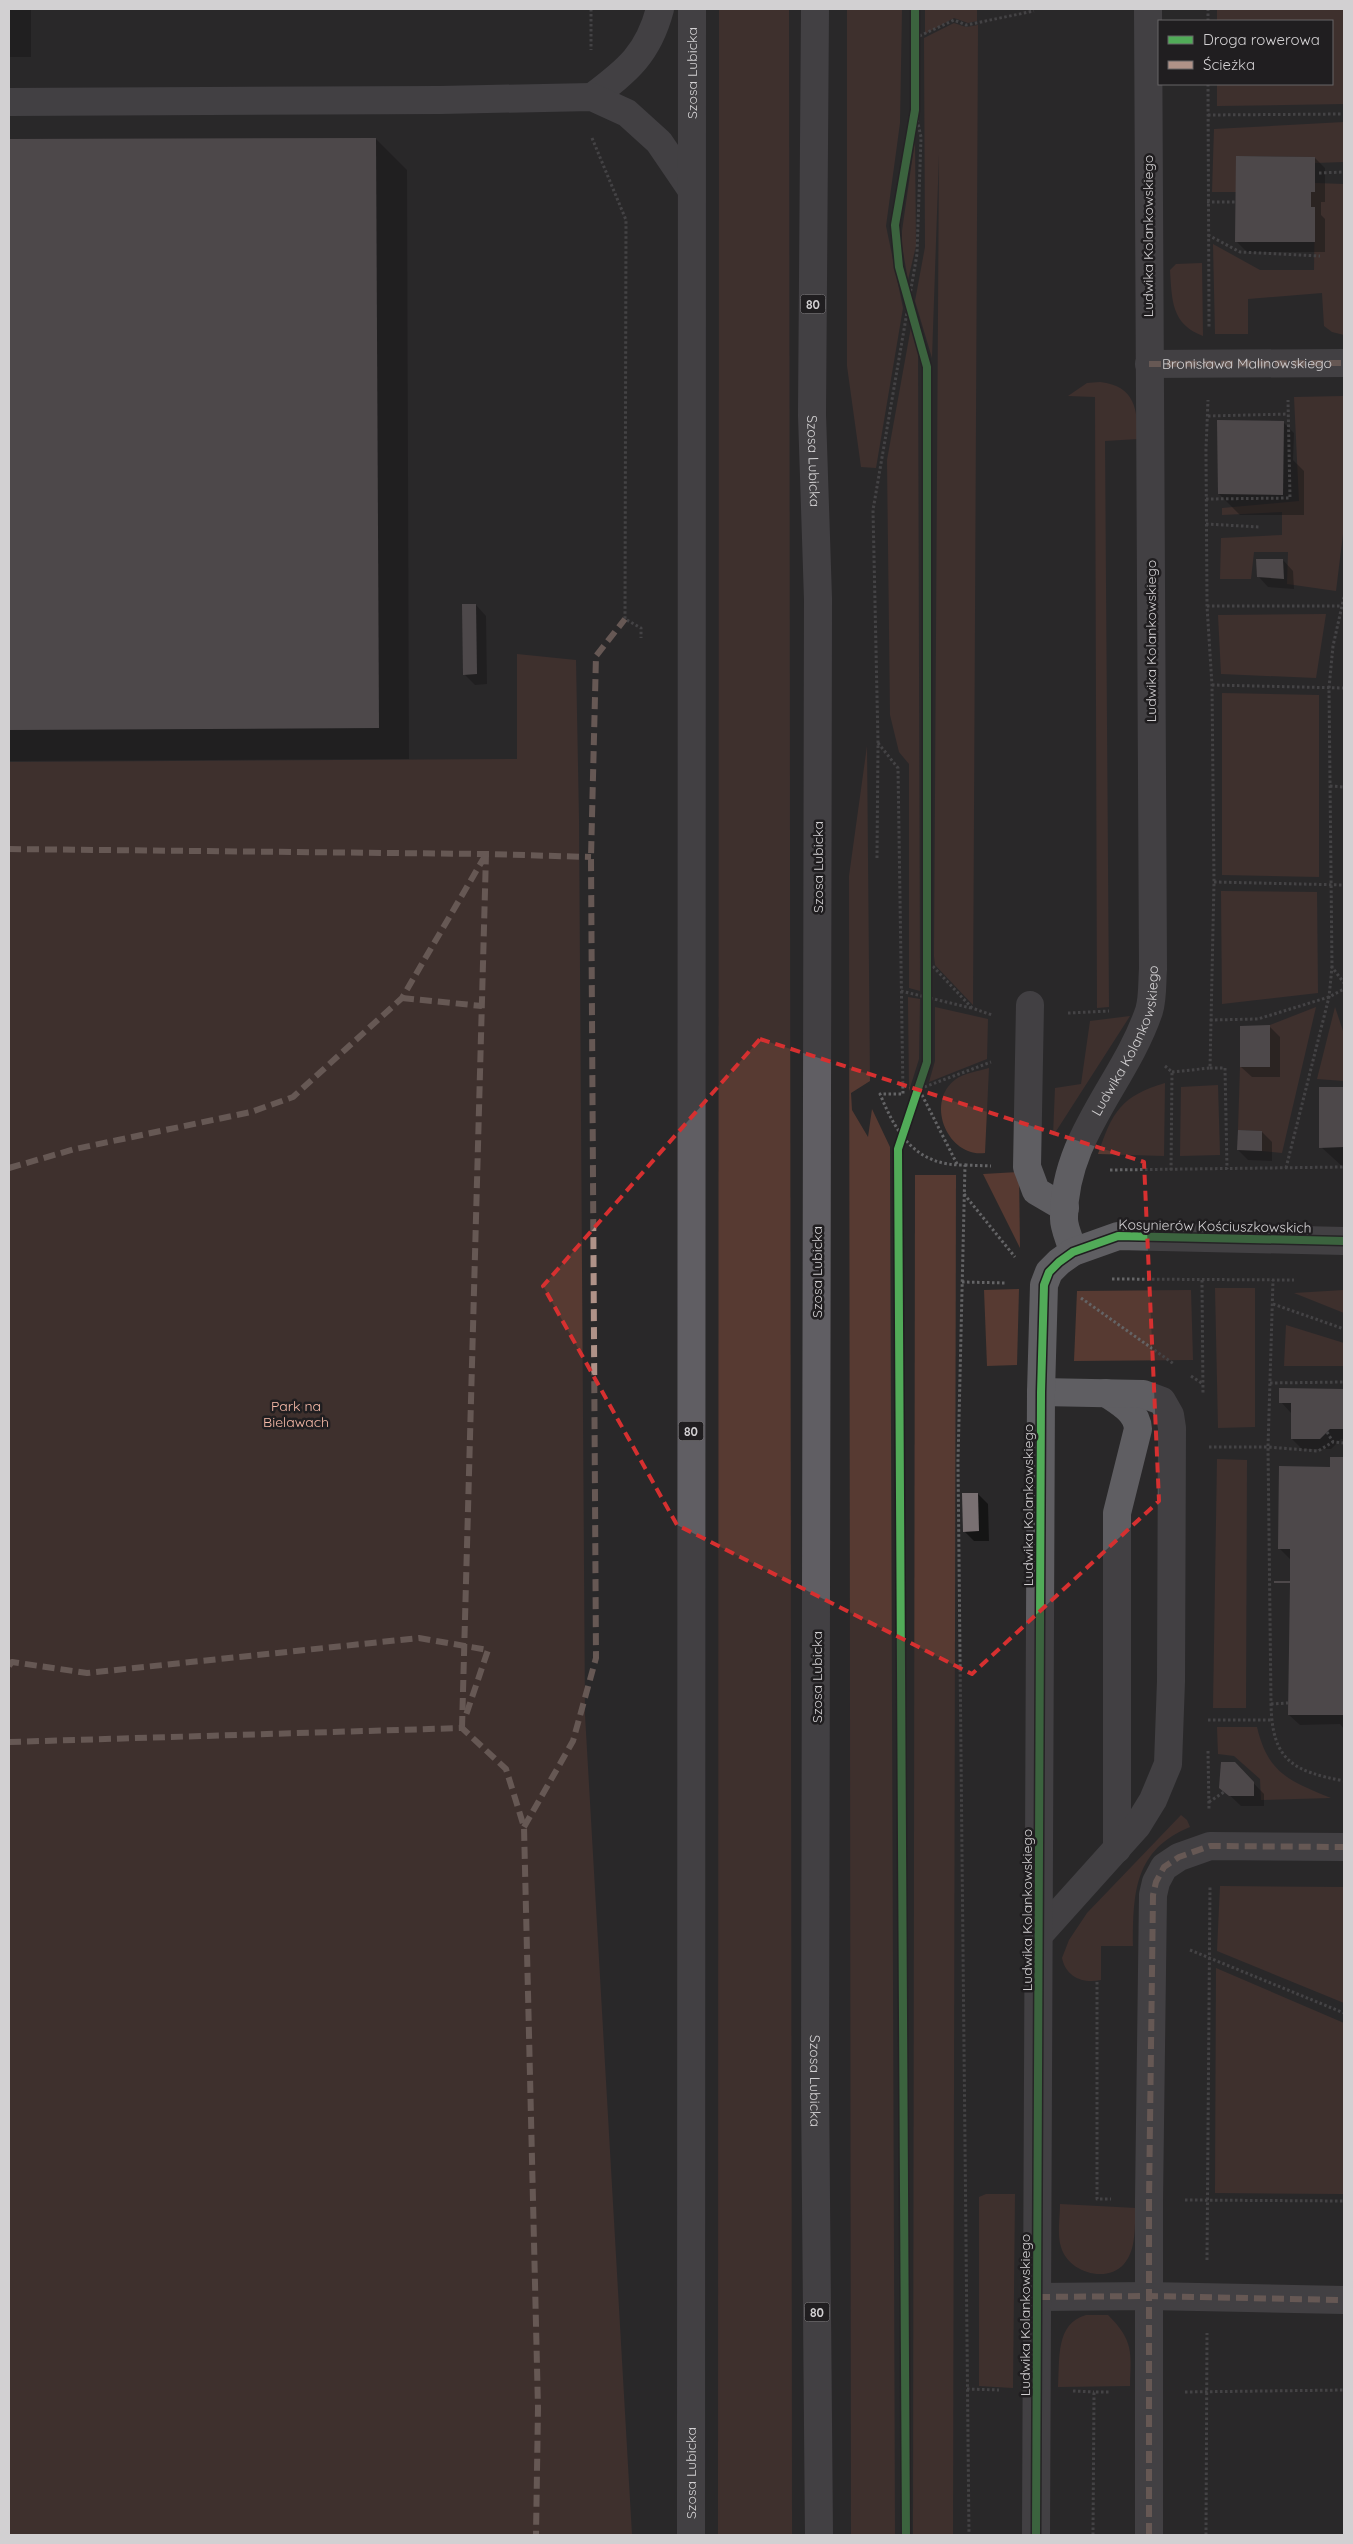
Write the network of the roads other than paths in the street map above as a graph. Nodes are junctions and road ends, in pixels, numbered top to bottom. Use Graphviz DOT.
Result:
graph roads {
  1 [pos="660,9"];
  2 [pos="692,9"];
  3 [pos="814,9"];
  4 [pos="1148,9"];
  5 [pos="592,97"];
  6 [pos="9,102"];
  7 [pos="691,189"];
  8 [pos="1344,363"];
  9 [pos="1149,364"];
  10 [pos="1030,1010"];
  11 [pos="1065,1208"];
  12 [pos="1344,1241"];
  13 [pos="1073,1252"];
  14 [pos="1041,1285"];
  15 [pos="1041,1392"];
  16 [pos="1106,1393"];
  17 [pos="1344,1847"];
  18 [pos="1117,1849"];
  19 [pos="1039,1935"];
  20 [pos="1038,2296"];
  21 [pos="1149,2296"];
  22 [pos="1344,2300"];
  23 [pos="691,2535"];
  24 [pos="819,2535"];
  25 [pos="1036,2535"];
  26 [pos="1149,2535"];
  1 -- 5 [label="street"];
  2 -- 7 [label="main road, Szosa Lubicka / 80"];
  3 -- 24 [label="main road, Szosa Lubicka / 80"];
  4 -- 9 [label="street, Ludwika Kolankowskiego"];
  5 -- 6 [label="street"];
  5 -- 7 [label="street"];
  7 -- 23 [label="main road, Szosa Lubicka / 80"];
  8 -- 9 [label="street, Bronisława Malinowskiego"];
  9 -- 11 [label="street, Ludwika Kolankowskiego"];
  10 -- 11 [label="street"];
  11 -- 13 [label="street, Ludwika Kolankowskiego"];
  12 -- 13 [label="street, Kosynierów Kościuszkowskich"];
  13 -- 14 [label="street, Kosynierów Kościuszkowskich"];
  14 -- 15 [label="street, Ludwika Kolankowskiego"];
  15 -- 16 [label="street"];
  15 -- 19 [label="street, Ludwika Kolankowskiego"];
  16 -- 18 [label="street"];
  16 -- 18 [label="street"];
  17 -- 21 [label="street"];
  18 -- 19 [label="street"];
  19 -- 20 [label="street, Ludwika Kolankowskiego"];
  20 -- 21 [label="street"];
  20 -- 25 [label="street, Ludwika Kolankowskiego"];
  21 -- 22 [label="street"];
  21 -- 26 [label="street"];
}
